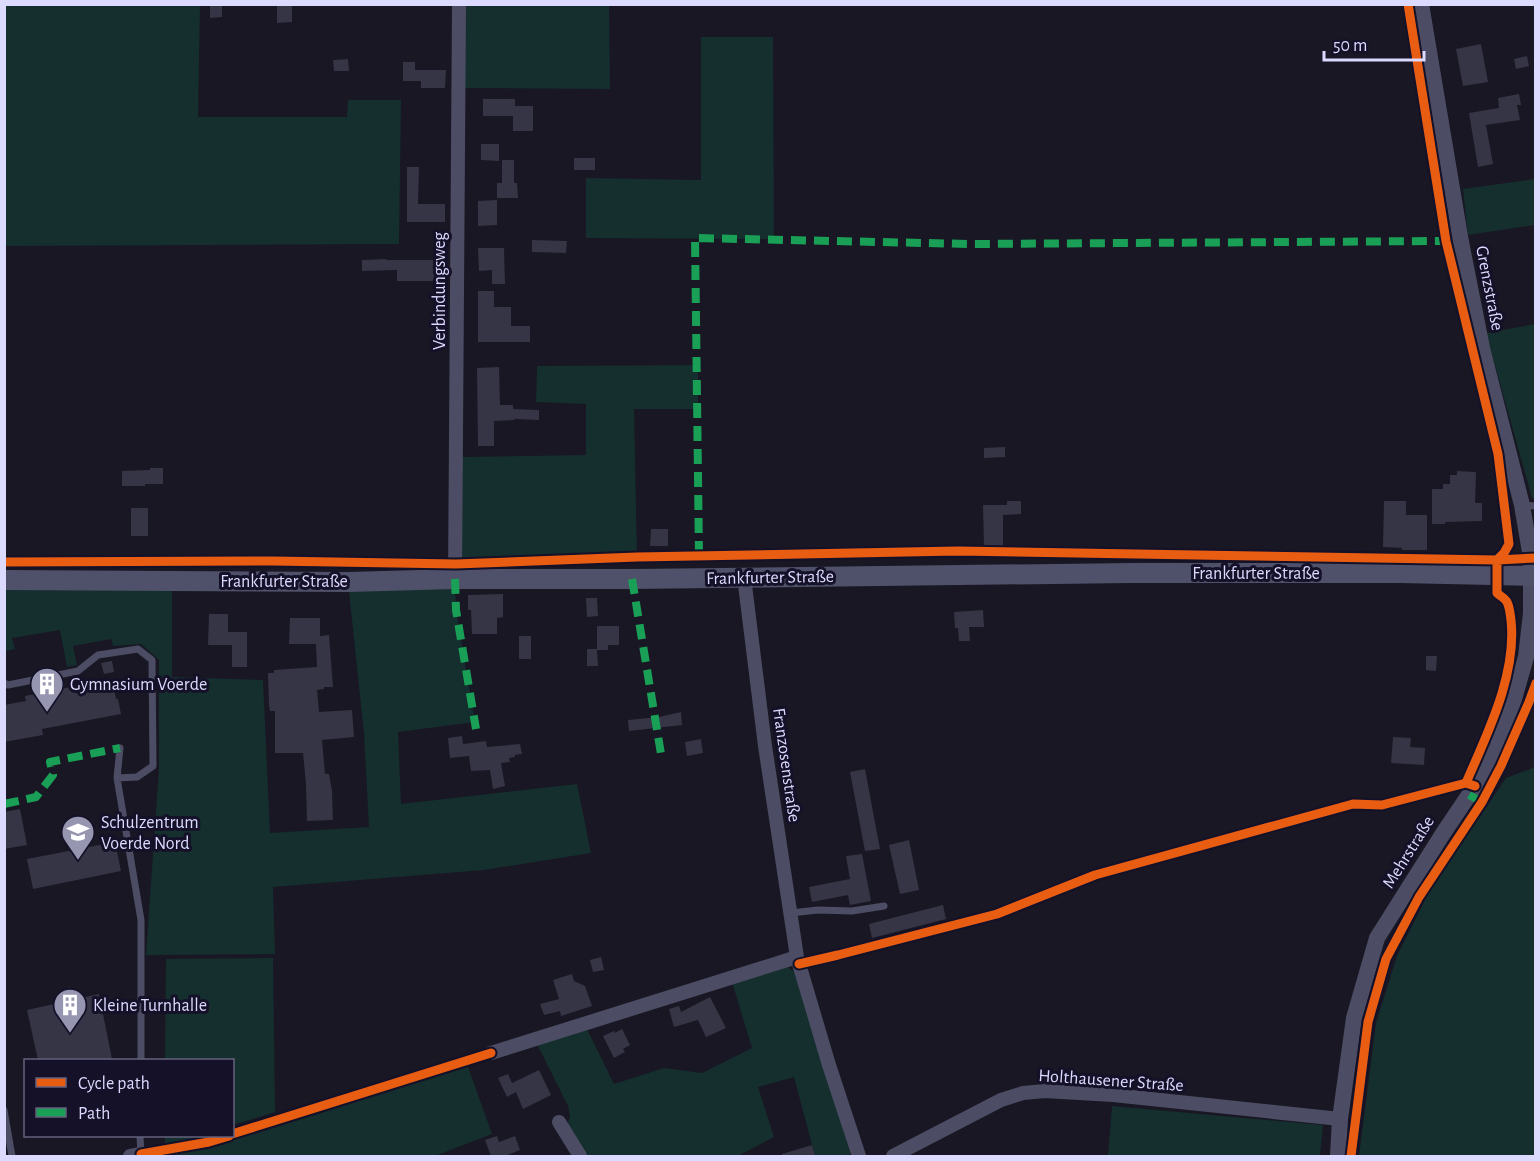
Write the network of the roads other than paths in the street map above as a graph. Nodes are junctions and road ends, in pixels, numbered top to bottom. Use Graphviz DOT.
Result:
graph roads {
  1 [pos="459,4"];
  2 [pos="1421,4"];
  3 [pos="1529,506"];
  4 [pos="1533,576"];
  5 [pos="744,577"];
  6 [pos="456,579"];
  7 [pos="4,580"];
  8 [pos="4,683"];
  9 [pos="120,748"];
  10 [pos="117,778"];
  11 [pos="884,906"];
  12 [pos="791,913"];
  13 [pos="797,957"];
  14 [pos="491,1053"];
  15 [pos="141,1059"];
  16 [pos="4,1110"];
  17 [pos="1340,1119"];
  18 [pos="559,1122"];
  19 [pos="140,1137"];
  20 [pos="136,1155"];
  21 [pos="12,1156"];
  22 [pos="580,1156"];
  23 [pos="860,1156"];
  24 [pos="893,1156"];
  25 [pos="1338,1156"];
  1 -- 6 [label="street, Verbindungsweg"];
  2 -- 3 [label="street, Grenzstraße"];
  3 -- 4 [label="street, Grenzstraße"];
  4 -- 5 [label="main road, Frankfurter Straße"];
  4 -- 17 [label="street, Mehrstraße"];
  5 -- 6 [label="main road, Frankfurter Straße"];
  5 -- 12 [label="street, Franzosenstraße"];
  6 -- 7 [label="main road, Frankfurter Straße"];
  8 -- 10 [label="lane"];
  9 -- 10 [label="lane"];
  10 -- 15 [label="lane"];
  11 -- 12 [label="lane"];
  12 -- 13 [label="street, Franzosenstraße"];
  13 -- 14 [label="street"];
  13 -- 23 [label="street, Franzosenstraße"];
  16 -- 21 [label="lane"];
  17 -- 24 [label="street, Holthausener Straße"];
  17 -- 25 [label="street, Mehrstraße"];
  18 -- 22 [label="street"];
  19 -- 20 [label="lane"];
}
